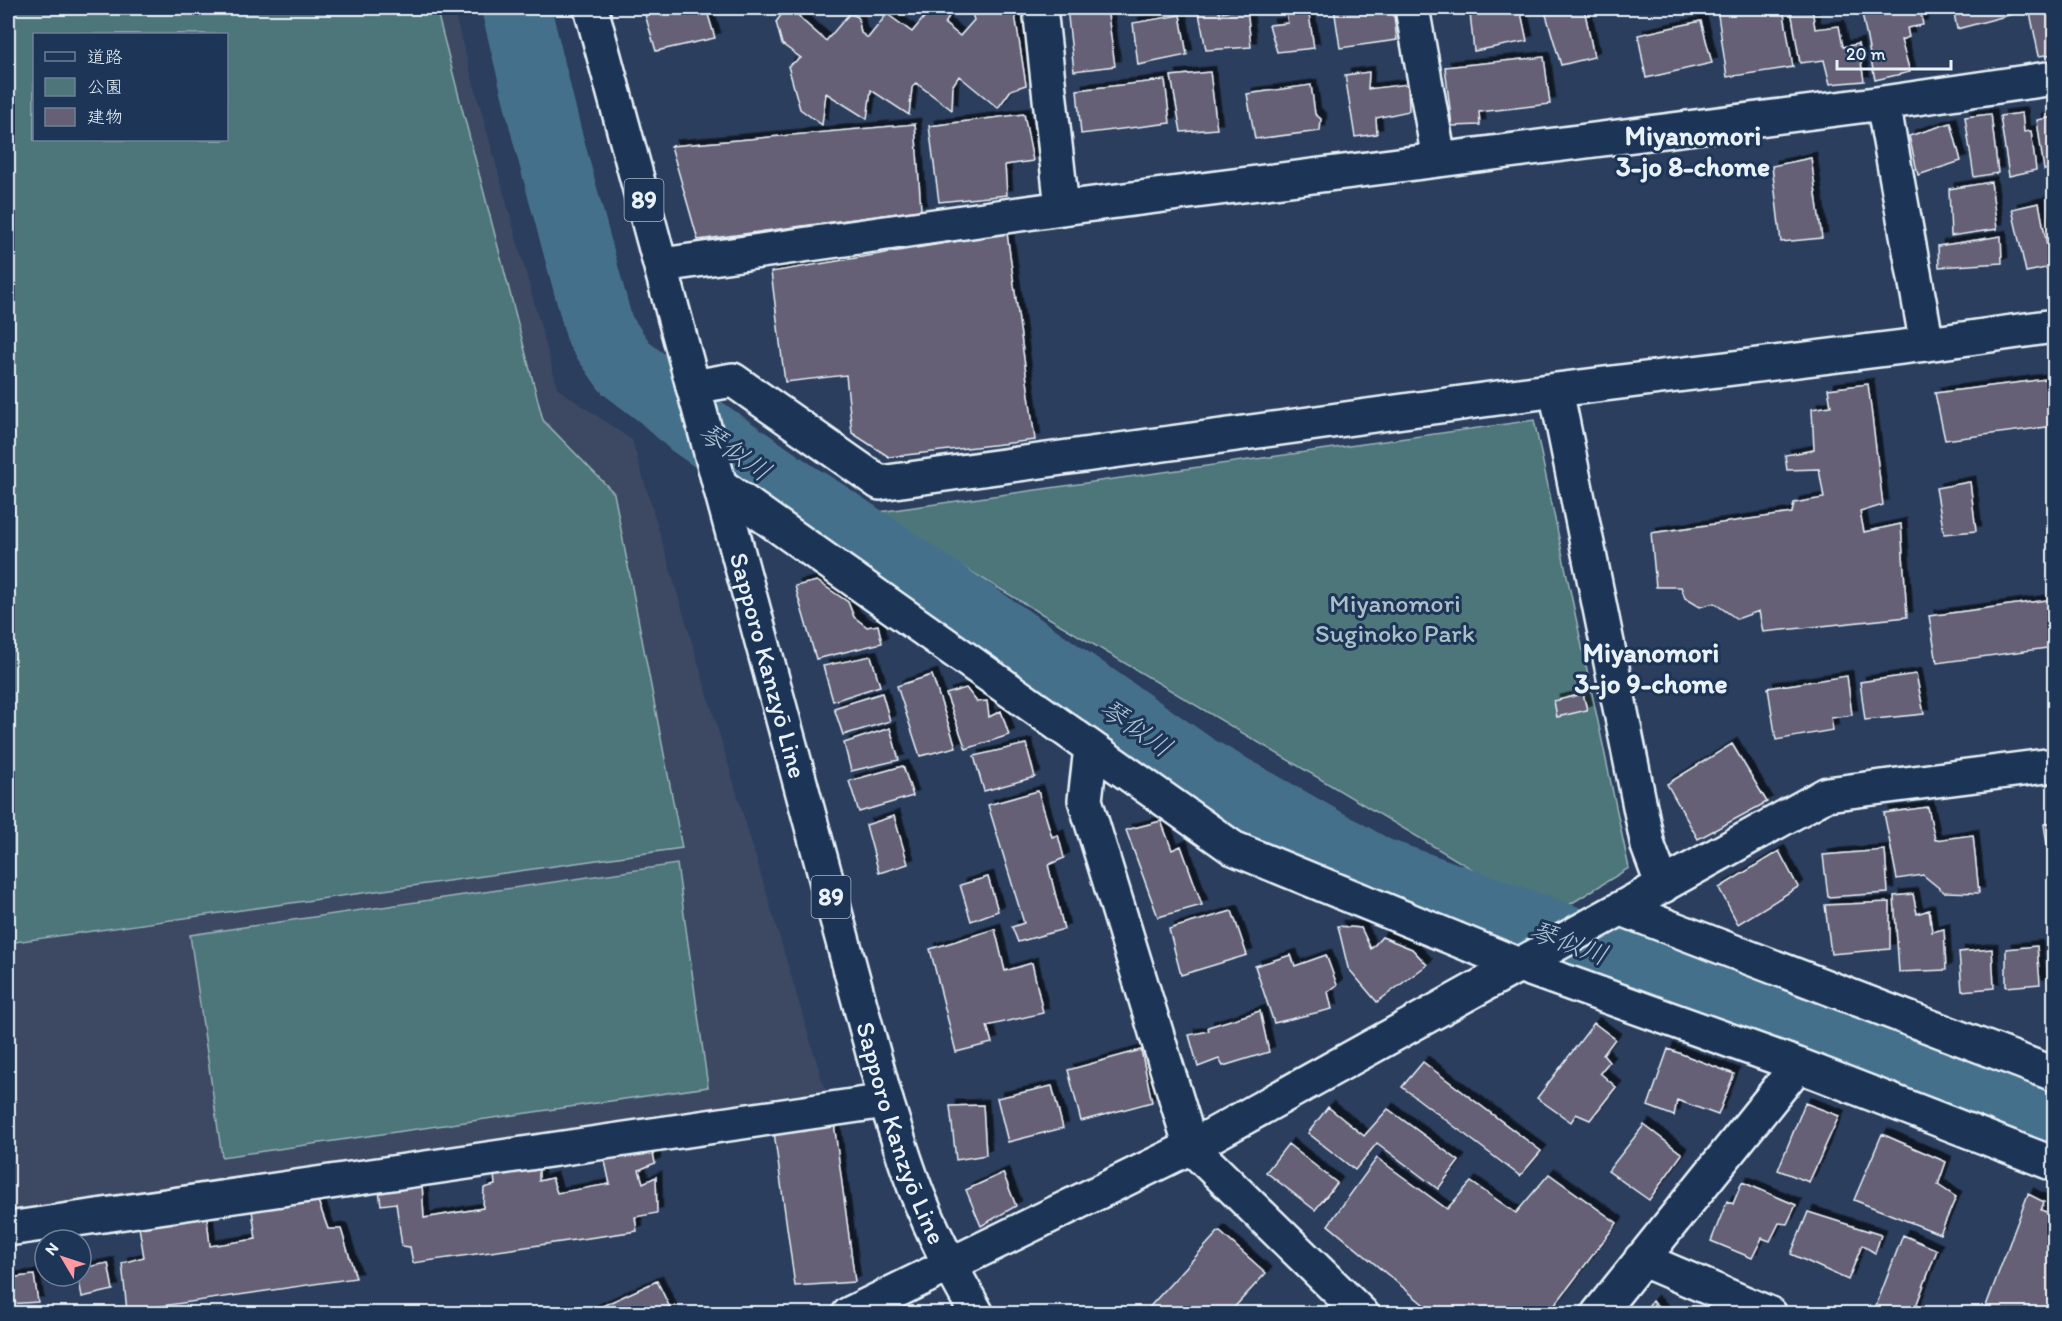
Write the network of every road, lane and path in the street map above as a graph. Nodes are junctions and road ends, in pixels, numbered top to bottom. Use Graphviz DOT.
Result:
graph roads {
  1 [pos="591,8"];
  2 [pos="1040,8"];
  3 [pos="1412,8"];
  4 [pos="2055,78"];
  5 [pos="1883,103"];
  6 [pos="1439,159"];
  7 [pos="1062,208"];
  8 [pos="662,265"];
  9 [pos="2055,326"];
  10 [pos="1927,344"];
  11 [pos="694,390"];
  12 [pos="1556,390"];
  13 [pos="718,477"];
  14 [pos="1091,748"];
  15 [pos="2055,765"];
  16 [pos="1663,886"];
  17 [pos="1609,916"];
  18 [pos="1532,958"];
  19 [pos="1798,1065"];
  20 [pos="2055,1074"];
  21 [pos="886,1101"];
  22 [pos="1191,1147"];
  23 [pos="2055,1164"];
  24 [pos="8,1229"];
  25 [pos="1641,1259"];
  26 [pos="950,1266"];
  27 [pos="849,1314"];
  28 [pos="977,1314"];
  29 [pos="1362,1314"];
  30 [pos="1598,1314"];
  31 [pos="1770,1314"];
  1 -- 8 [label="street, Sapporo Kanzyō Line / 89"];
  2 -- 7 [label="street"];
  3 -- 6 [label="street"];
  4 -- 5 [label="street"];
  5 -- 6 [label="street"];
  5 -- 10 [label="street"];
  6 -- 7 [label="street"];
  7 -- 8 [label="street"];
  8 -- 11 [label="street, Sapporo Kanzyō Line / 89"];
  9 -- 10 [label="street"];
  10 -- 12 [label="street"];
  11 -- 12 [label="street"];
  11 -- 13 [label="street, Sapporo Kanzyō Line / 89"];
  12 -- 16 [label="street"];
  13 -- 14 [label="street"];
  13 -- 21 [label="street, Sapporo Kanzyō Line / 89"];
  14 -- 18 [label="street"];
  14 -- 22 [label="street"];
  15 -- 16 [label="street"];
  16 -- 17 [label="street"];
  17 -- 18 [label="street"];
  17 -- 20 [label="street"];
  18 -- 19 [label="street"];
  18 -- 22 [label="street"];
  19 -- 23 [label="street"];
  19 -- 25 [label="street"];
  21 -- 24 [label="street"];
  21 -- 26 [label="street, Sapporo Kanzyō Line / 89"];
  22 -- 26 [label="street"];
  22 -- 29 [label="street"];
  25 -- 30 [label="street"];
  25 -- 31 [label="street"];
  26 -- 27 [label="street"];
  26 -- 28 [label="street, Sapporo Kanzyō Line / 89"];
}
